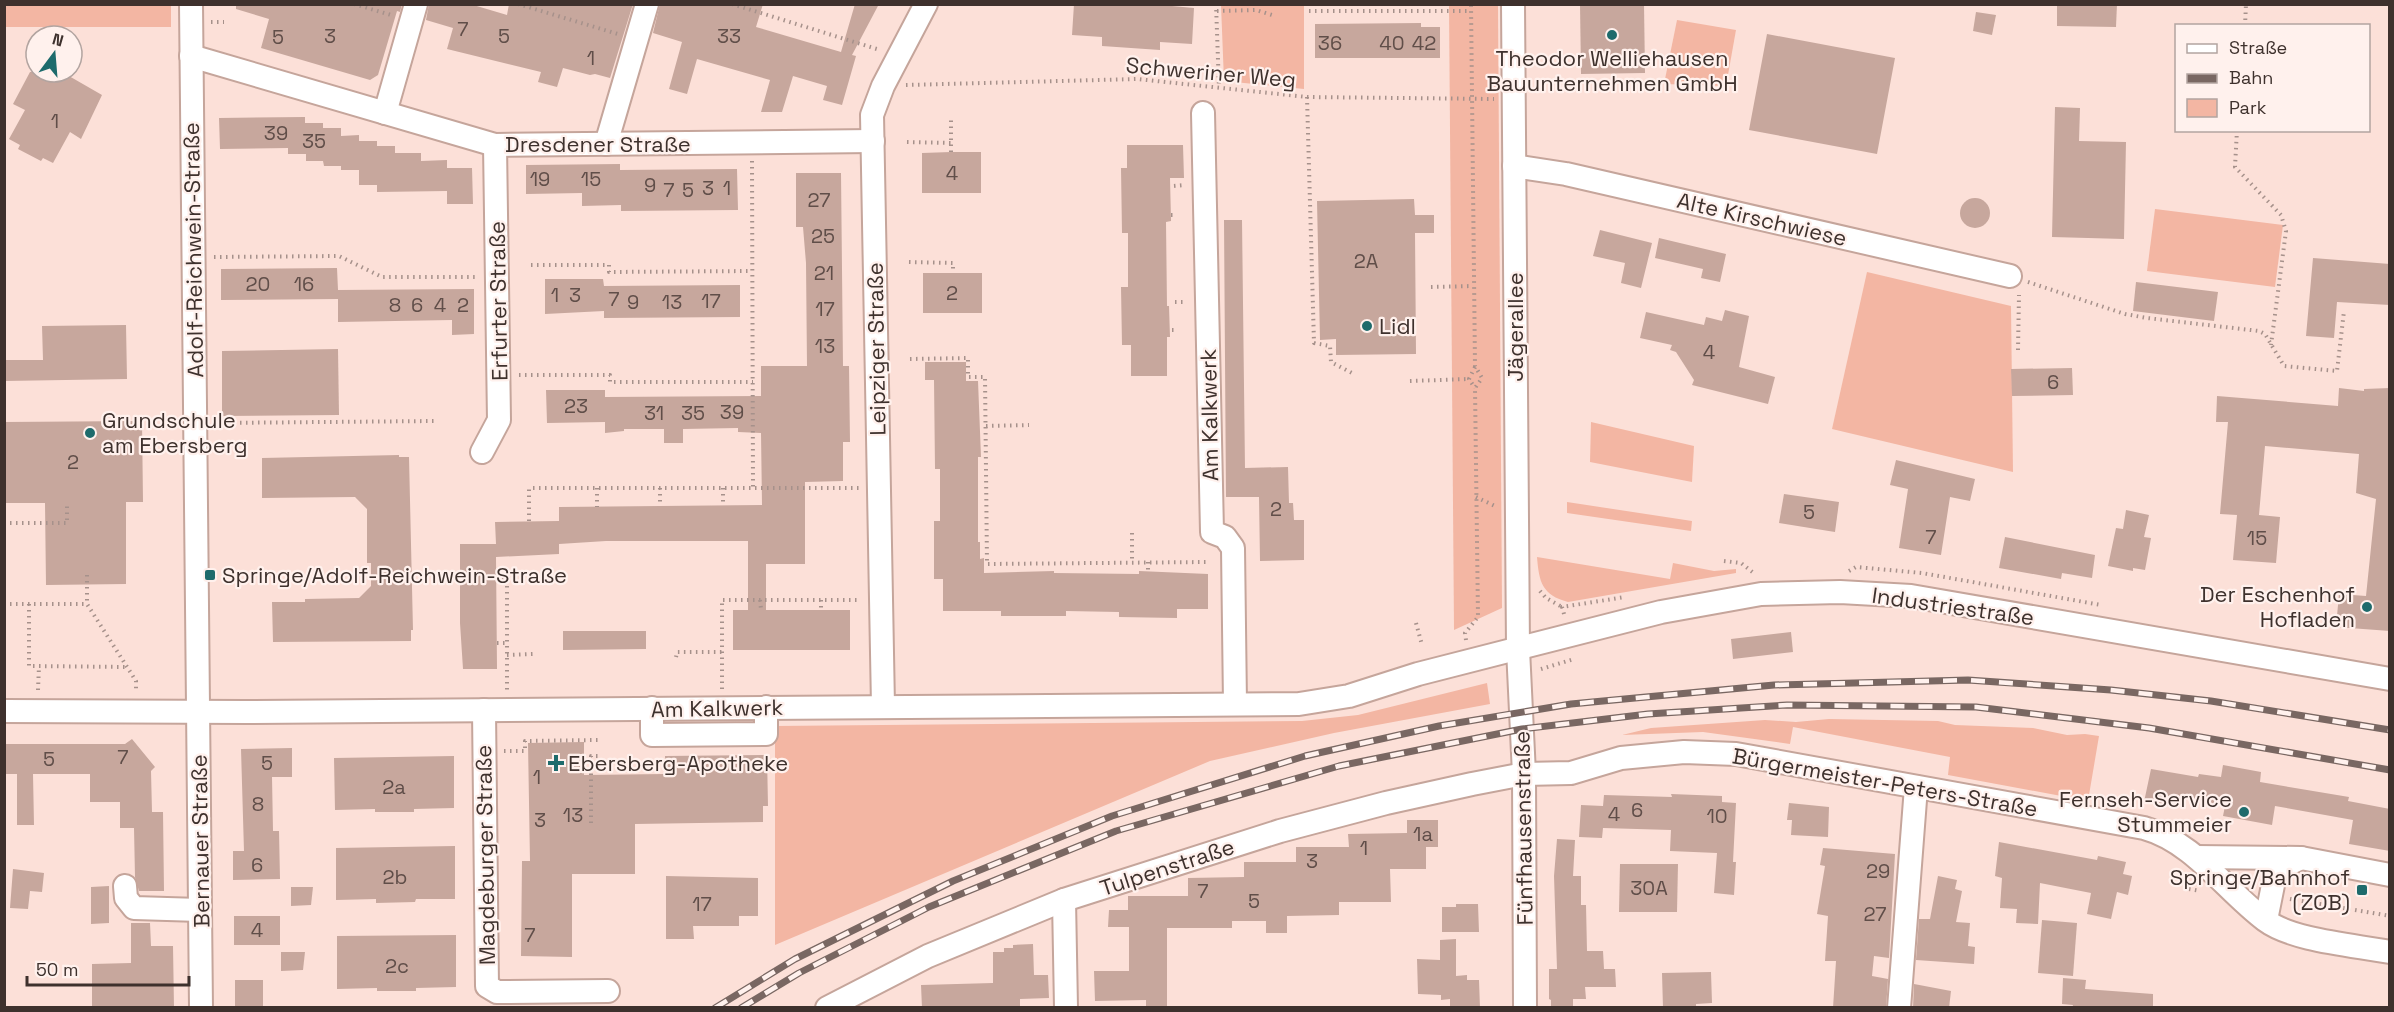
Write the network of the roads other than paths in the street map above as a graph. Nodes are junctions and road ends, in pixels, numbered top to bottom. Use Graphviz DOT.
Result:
graph roads {
  1 [pos="191,4"];
  2 [pos="647,4"];
  3 [pos="926,4"];
  4 [pos="1513,4"];
  5 [pos="407,11"];
  6 [pos="191,56"];
  7 [pos="385,112"];
  8 [pos="1203,113"];
  9 [pos="873,141"];
  10 [pos="606,144"];
  11 [pos="495,145"];
  12 [pos="1514,166"];
  13 [pos="2015,278"];
  14 [pos="482,452"];
  15 [pos="1518,649"];
  16 [pos="2390,678"];
  17 [pos="1235,704"];
  18 [pos="883,706"];
  19 [pos="484,710"];
  20 [pos="4,711"];
  21 [pos="198,711"];
  22 [pos="1524,774"];
  23 [pos="1916,787"];
  24 [pos="2196,857"];
  25 [pos="2301,858"];
  26 [pos="2390,874"];
  27 [pos="125,886"];
  28 [pos="1064,900"];
  29 [pos="200,910"];
  30 [pos="2266,920"];
  31 [pos="2390,952"];
  32 [pos="608,991"];
  33 [pos="201,1008"];
  34 [pos="827,1008"];
  35 [pos="1066,1008"];
  36 [pos="1525,1008"];
  37 [pos="1899,1008"];
  1 -- 6 [label="street, Adolf-Reichwein-Straße"];
  2 -- 10 [label="street"];
  3 -- 9 [label="street, Leipziger Straße"];
  4 -- 12 [label="street, Jägerallee"];
  5 -- 7 [label="street"];
  6 -- 7 [label="street, Dresdener Straße"];
  6 -- 21 [label="street, Adolf-Reichwein-Straße"];
  7 -- 11 [label="street, Dresdener Straße"];
  8 -- 17 [label="street, Am Kalkwerk"];
  9 -- 10 [label="street, Dresdener Straße"];
  9 -- 18 [label="street, Leipziger Straße"];
  10 -- 11 [label="street, Dresdener Straße"];
  11 -- 14 [label="street, Erfurter Straße"];
  12 -- 13 [label="street, Alte Kirschwiese"];
  12 -- 15 [label="street, Jägerallee"];
  15 -- 16 [label="street, Industriestraße"];
  15 -- 17 [label="street, Am Kalkwerk"];
  15 -- 22 [label="street, Fünfhausenstraße"];
  17 -- 18 [label="street, Am Kalkwerk"];
  18 -- 19 [label="street, Am Kalkwerk"];
  19 -- 21 [label="street, Am Kalkwerk"];
  19 -- 32 [label="street, Magdeburger Straße"];
  20 -- 21 [label="street, Am Kalkwerk"];
  21 -- 29 [label="street, Bernauer Straße"];
  22 -- 23 [label="street, Bürgermeister-Peters-Straße"];
  22 -- 28 [label="street, Tulpenstraße"];
  22 -- 36 [label="street, Fünfhausenstraße"];
  23 -- 24 [label="street, Bürgermeister-Peters-Straße"];
  23 -- 37 [label="street"];
  24 -- 25 [label="street"];
  24 -- 30 [label="street, Bürgermeister-Peters-Straße"];
  25 -- 26 [label="street"];
  25 -- 30 [label="street"];
  27 -- 29 [label="street"];
  28 -- 34 [label="street, Tulpenstraße"];
  28 -- 35 [label="street"];
  29 -- 33 [label="street, Bernauer Straße"];
  30 -- 31 [label="street, Bürgermeister-Peters-Straße"];
}
